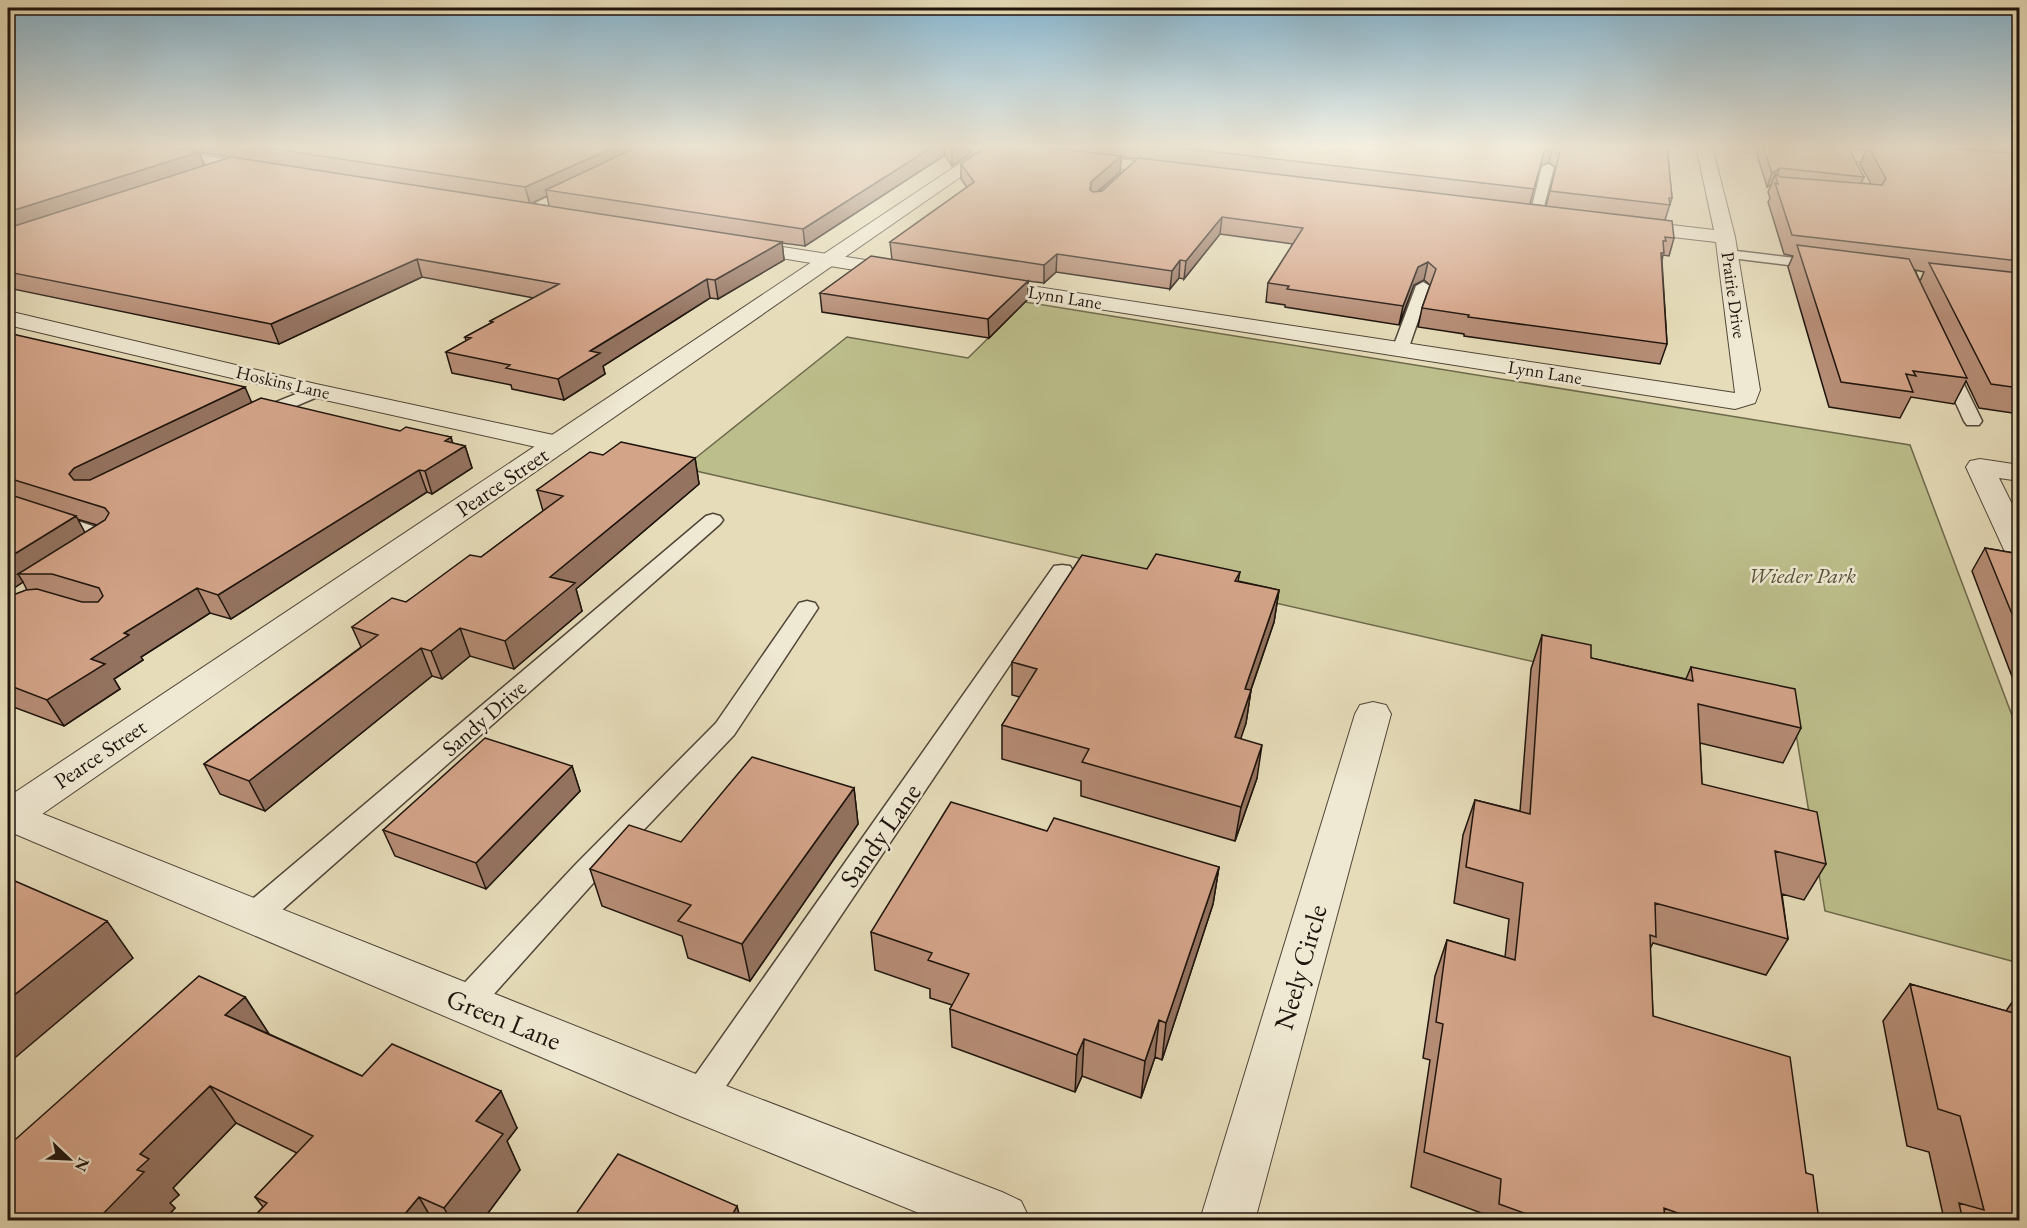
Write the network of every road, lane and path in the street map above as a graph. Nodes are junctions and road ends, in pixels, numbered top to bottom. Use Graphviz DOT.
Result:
graph roads {
  1 [pos="541,203"];
  2 [pos="908,203"];
  3 [pos="1538,203"];
  4 [pos="1717,203"];
  5 [pos="500,208"];
  6 [pos="523,212"];
  7 [pos="1536,214"];
  8 [pos="558,217"];
  9 [pos="1607,223"];
  10 [pos="722,243"];
  11 [pos="1726,245"];
  12 [pos="828,260"];
  13 [pos="1834,267"];
  14 [pos="921,275"];
  15 [pos="968,282"];
  16 [pos="1423,286"];
  17 [pos="8,318"];
  18 [pos="1939,348"];
  19 [pos="1400,350"];
  20 [pos="316,391"];
  21 [pos="1735,401"];
  22 [pos="1973,421"];
  23 [pos="241,424"];
  24 [pos="558,444"];
  25 [pos="2019,473"];
  26 [pos="8,504"];
  27 [pos="713,520"];
  28 [pos="90,551"];
  29 [pos="2019,552"];
  30 [pos="1062,571"];
  31 [pos="807,608"];
  32 [pos="1373,714"];
  33 [pos="8,816"];
  34 [pos="254,916"];
  35 [pos="466,1003"];
  36 [pos="698,1099"];
  37 [pos="1002,1221"];
  38 [pos="1227,1221"];
  1 -- 6 [label="lane"];
  2 -- 12 [label="street, Pearce Street"];
  3 -- 7 [label="lane"];
  4 -- 11 [label="street, Prairie Drive"];
  5 -- 6 [label="street"];
  6 -- 8 [label="street"];
  9 -- 11 [label="street"];
  10 -- 12 [label="street"];
  11 -- 13 [label="lane"];
  11 -- 21 [label="street, Prairie Drive"];
  12 -- 14 [label="street"];
  12 -- 24 [label="street, Pearce Street"];
  15 -- 19 [label="street, Lynn Lane"];
  16 -- 19 [label="lane"];
  17 -- 20 [label="street, Hoskins Lane"];
  18 -- 22 [label="lane"];
  19 -- 21 [label="street, Lynn Lane"];
  20 -- 23 [label="lane"];
  20 -- 24 [label="street, Hoskins Lane"];
  24 -- 33 [label="street, Pearce Street"];
  25 -- 29 [label="street"];
  26 -- 28 [label="lane"];
  27 -- 34 [label="lane, Sandy Drive"];
  30 -- 36 [label="lane, Sandy Lane"];
  31 -- 35 [label="lane"];
  32 -- 38 [label="street, Neely Circle"];
  33 -- 34 [label="street, Green Lane"];
  34 -- 35 [label="street, Green Lane"];
  35 -- 36 [label="street, Green Lane"];
  36 -- 37 [label="street, Green Lane"];
}
